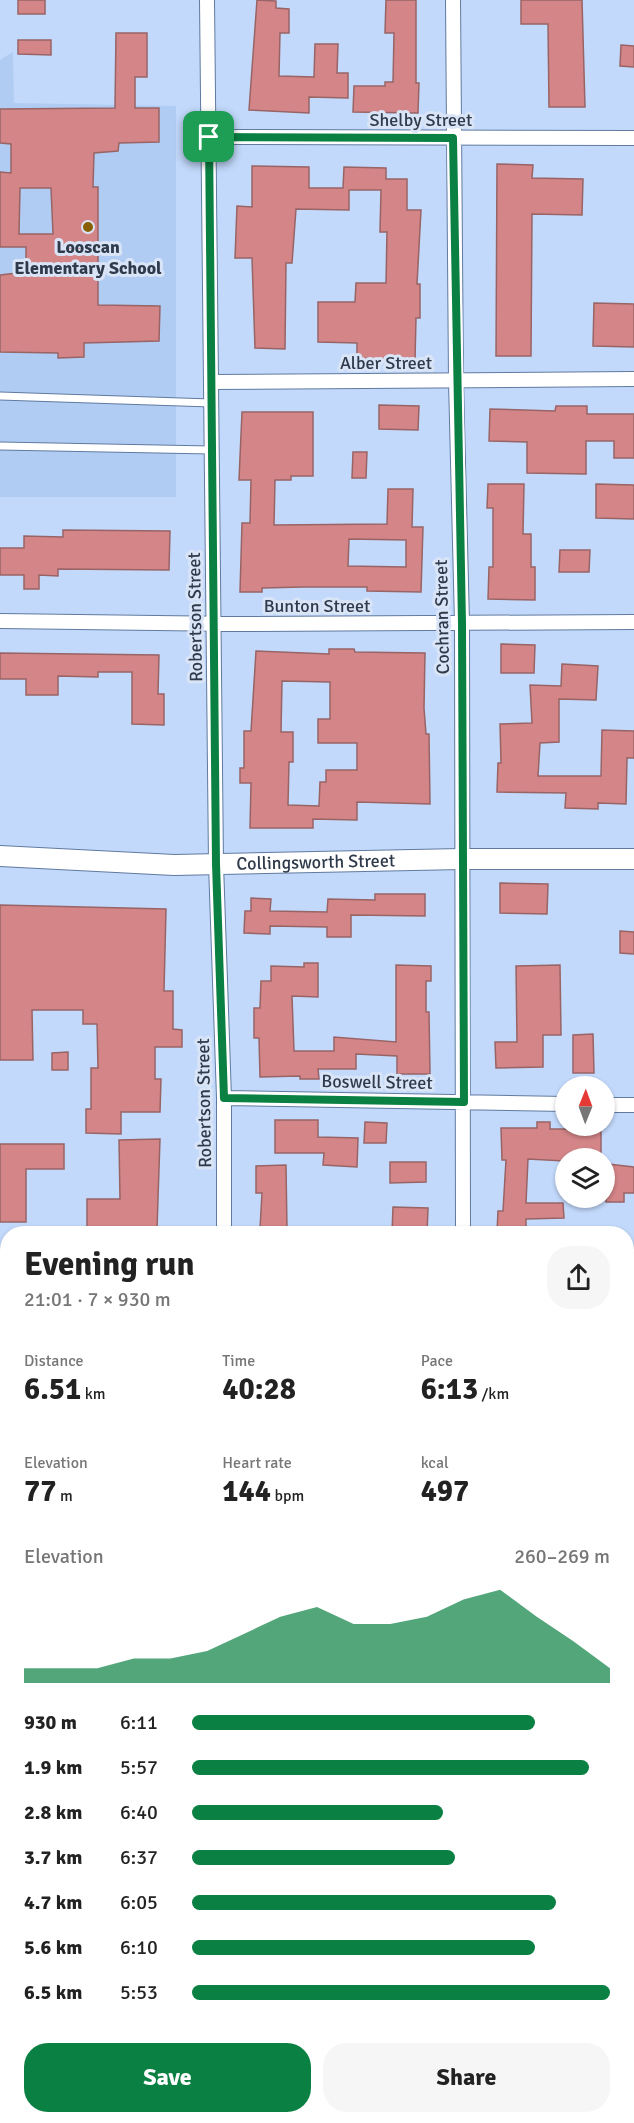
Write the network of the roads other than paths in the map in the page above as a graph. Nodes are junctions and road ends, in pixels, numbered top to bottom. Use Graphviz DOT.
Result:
graph roads {
  1 [pos="207,0"];
  2 [pos="453,0"];
  3 [pos="209,137"];
  4 [pos="453,138"];
  5 [pos="634,138"];
  6 [pos="634,379"];
  7 [pos="456,381"];
  8 [pos="211,382"];
  9 [pos="0,396"];
  10 [pos="211,403"];
  11 [pos="0,446"];
  12 [pos="211,450"];
  13 [pos="0,621"];
  14 [pos="634,622"];
  15 [pos="462,623"];
  16 [pos="213,624"];
  17 [pos="0,856"];
  18 [pos="462,859"];
  19 [pos="634,859"];
  20 [pos="216,864"];
  21 [pos="224,1098"];
  22 [pos="464,1102"];
  23 [pos="555,1104"];
  24 [pos="615,1105"];
  25 [pos="634,1105"];
  26 [pos="224,1226"];
  27 [pos="463,1226"];
  1 -- 3 [label="street, Robertson Street"];
  2 -- 4 [label="street, Cochran Street"];
  3 -- 4 [label="street, Shelby Street"];
  3 -- 8 [label="street, Robertson Street"];
  4 -- 5 [label="street, Shelby Street"];
  4 -- 7 [label="street, Cochran Street"];
  6 -- 7 [label="street, Alber Street"];
  7 -- 8 [label="street, Alber Street"];
  7 -- 15 [label="street, Cochran Street"];
  8 -- 10 [label="street, Robertson Street"];
  9 -- 10 [label="lane"];
  10 -- 12 [label="street, Robertson Street"];
  11 -- 12 [label="lane"];
  12 -- 16 [label="street, Robertson Street"];
  13 -- 16 [label="street, Bunton Street"];
  14 -- 15 [label="street, Bunton Street"];
  15 -- 16 [label="street, Bunton Street"];
  15 -- 18 [label="street, Cochran Street"];
  16 -- 20 [label="street, Robertson Street"];
  17 -- 20 [label="main road, Collingsworth Street"];
  18 -- 19 [label="main road, Collingsworth Street"];
  18 -- 20 [label="main road, Collingsworth Street"];
  18 -- 22 [label="street, Cochran Street"];
  20 -- 21 [label="street, Robertson Street"];
  21 -- 22 [label="street, Boswell Street"];
  21 -- 26 [label="street, Robertson Street"];
  22 -- 23 [label="street, Boswell Street"];
  22 -- 27 [label="street, Cochran Street"];
  24 -- 25 [label="street"];
}
